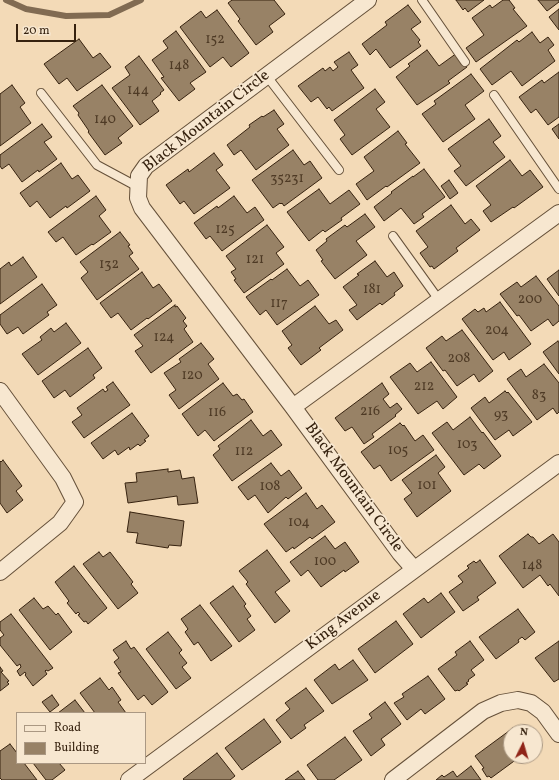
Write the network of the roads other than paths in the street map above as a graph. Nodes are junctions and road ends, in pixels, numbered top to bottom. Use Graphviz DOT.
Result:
graph roads {
  1 [pos="368,0"];
  2 [pos="422,0"];
  3 [pos="465,62"];
  4 [pos="266,75"];
  5 [pos="41,93"];
  6 [pos="494,95"];
  7 [pos="339,170"];
  8 [pos="138,187"];
  9 [pos="559,189"];
  10 [pos="559,213"];
  11 [pos="393,236"];
  12 [pos="439,300"];
  13 [pos="0,391"];
  14 [pos="293,407"];
  15 [pos="558,465"];
  16 [pos="414,569"];
  17 [pos="0,572"];
  18 [pos="559,734"];
  19 [pos="129,780"];
  20 [pos="393,780"];
  1 -- 4 [label="street, Black Mountain Circle"];
  2 -- 3 [label="lane"];
  4 -- 7 [label="lane"];
  4 -- 8 [label="street, Black Mountain Circle"];
  5 -- 8 [label="lane"];
  6 -- 9 [label="lane"];
  8 -- 14 [label="street, Black Mountain Circle"];
  10 -- 12 [label="street, Black Mountain Circle"];
  11 -- 12 [label="lane"];
  12 -- 14 [label="street, Black Mountain Circle"];
  13 -- 17 [label="street"];
  14 -- 16 [label="street, Black Mountain Circle"];
  15 -- 16 [label="street, King Avenue"];
  16 -- 19 [label="street, King Avenue"];
  18 -- 20 [label="street"];
}
